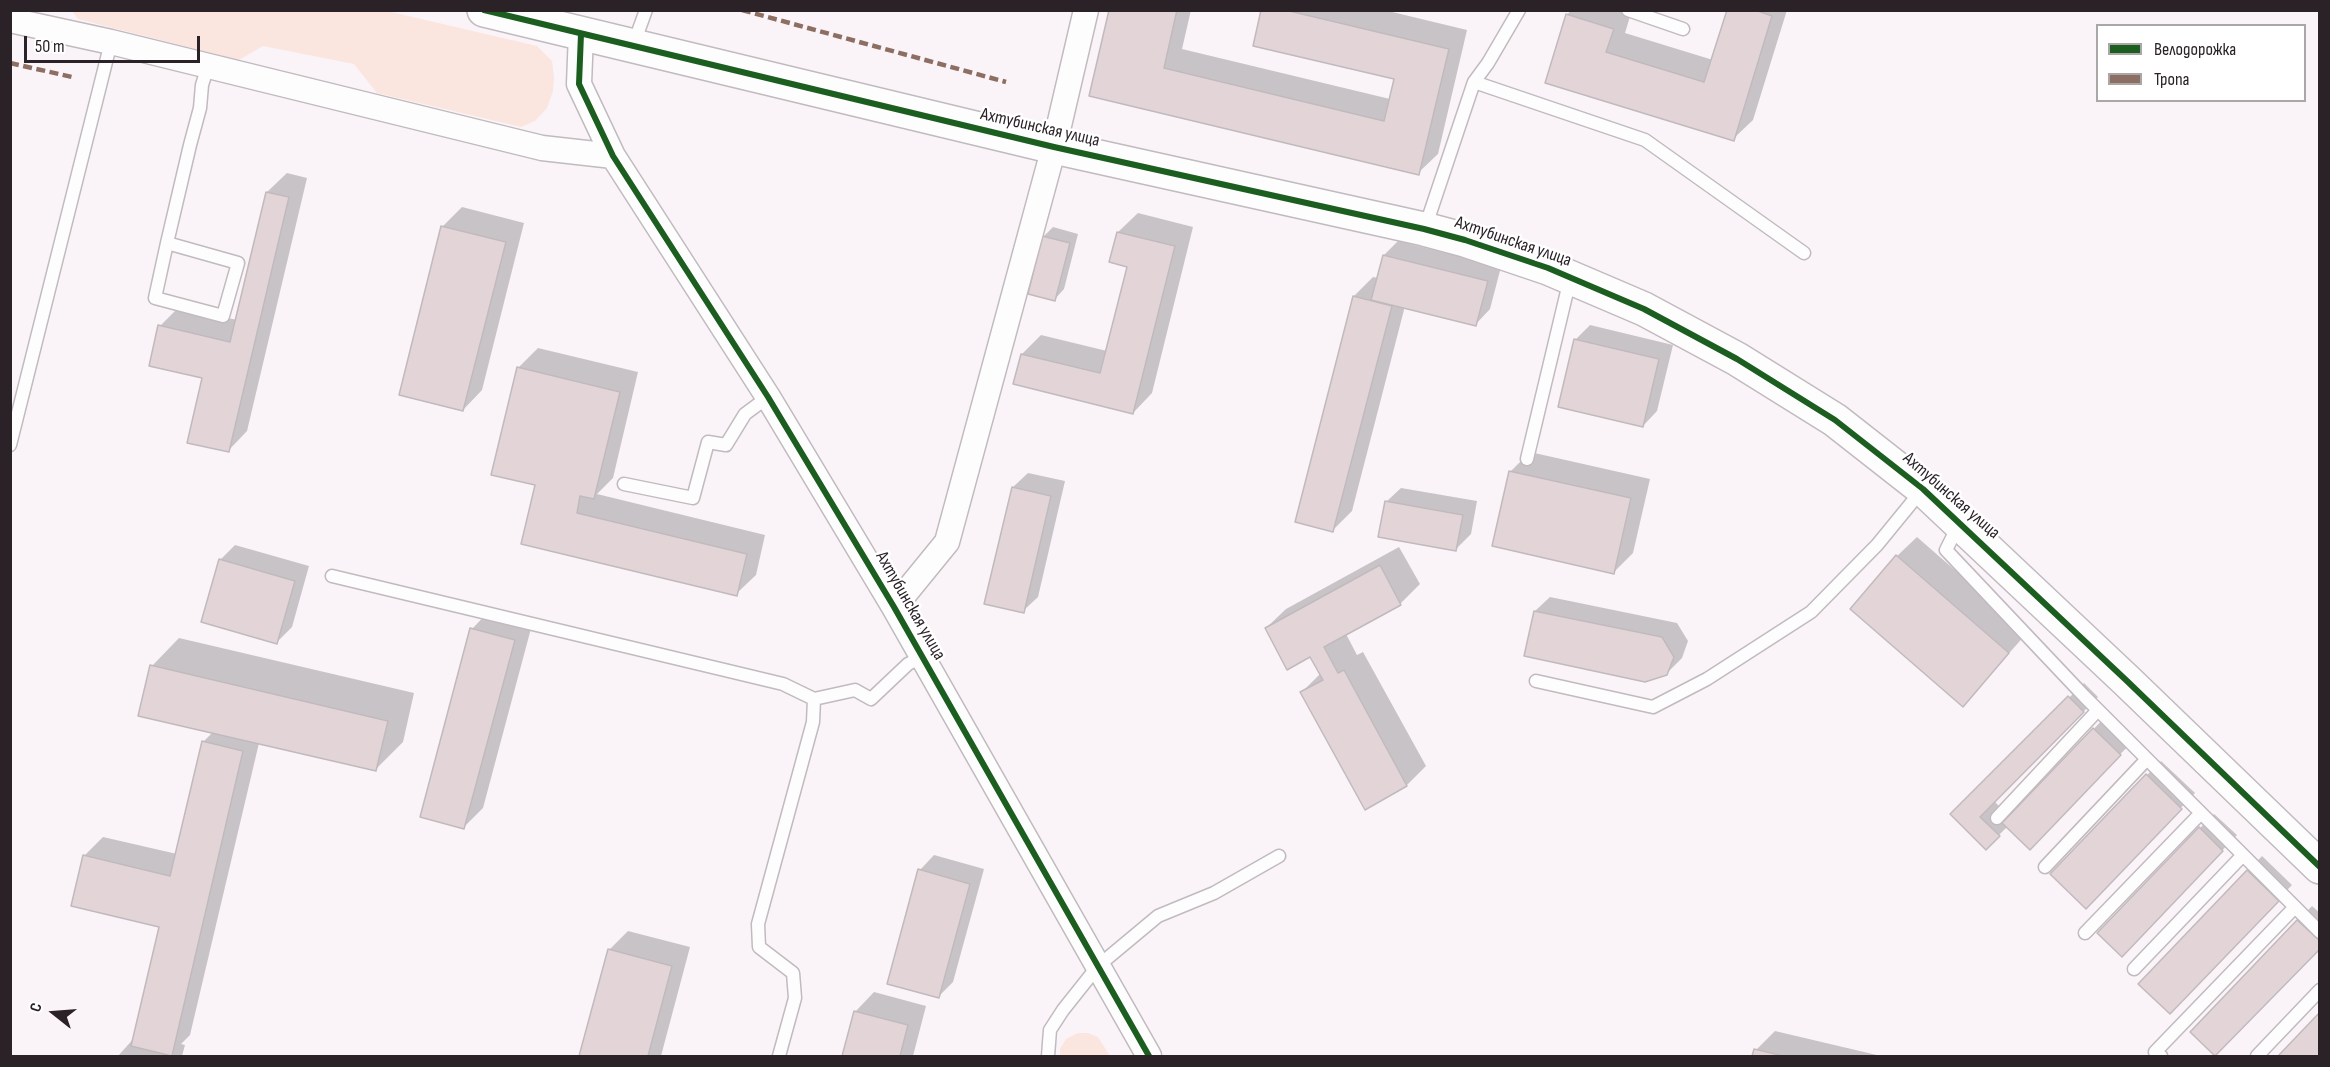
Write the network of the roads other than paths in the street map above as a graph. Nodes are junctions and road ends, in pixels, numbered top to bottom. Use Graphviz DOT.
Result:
graph roads {
  1 [pos="484,10"];
  2 [pos="646,10"];
  3 [pos="1086,10"];
  4 [pos="1520,10"];
  5 [pos="1628,10"];
  6 [pos="10,20"];
  7 [pos="1683,29"];
  8 [pos="581,34"];
  9 [pos="111,42"];
  10 [pos="633,47"];
  11 [pos="208,66"];
  12 [pos="1474,82"];
  13 [pos="1054,147"];
  14 [pos="613,156"];
  15 [pos="1424,229"];
  16 [pos="167,243"];
  17 [pos="1804,253"];
  18 [pos="1571,278"];
  19 [pos="768,397"];
  20 [pos="10,444"];
  21 [pos="1527,459"];
  22 [pos="624,484"];
  23 [pos="1923,489"];
  24 [pos="1960,522"];
  25 [pos="332,576"];
  26 [pos="894,608"];
  27 [pos="922,657"];
  28 [pos="1536,681"];
  29 [pos="814,699"];
  30 [pos="2098,710"];
  31 [pos="2147,759"];
  32 [pos="2200,813"];
  33 [pos="1997,818"];
  34 [pos="2243,855"];
  35 [pos="1280,856"];
  36 [pos="2045,867"];
  37 [pos="2319,867"];
  38 [pos="2295,907"];
  39 [pos="2319,932"];
  40 [pos="2085,933"];
  41 [pos="1098,966"];
  42 [pos="2134,969"];
  43 [pos="2319,990"];
  44 [pos="779,1056"];
  45 [pos="1048,1056"];
  46 [pos="1149,1056"];
  47 [pos="2161,1056"];
  48 [pos="2257,1056"];
  1 -- 8 [label="street, Ахтубинская улица"];
  2 -- 10 [label="lane"];
  3 -- 13 [label="street, Ахтубинская улица"];
  4 -- 12 [label="lane"];
  5 -- 7 [label="lane"];
  6 -- 9 [label="street"];
  8 -- 10 [label="street, Ахтубинская улица"];
  8 -- 14 [label="street, Ахтубинская улица"];
  9 -- 11 [label="street"];
  9 -- 20 [label="lane"];
  10 -- 13 [label="street, Ахтубинская улица"];
  11 -- 14 [label="street"];
  11 -- 16 [label="lane"];
  12 -- 15 [label="lane"];
  12 -- 17 [label="lane"];
  13 -- 15 [label="street, Ахтубинская улица"];
  13 -- 26 [label="street, Ахтубинская улица"];
  14 -- 19 [label="street, Ахтубинская улица"];
  15 -- 18 [label="street, Ахтубинская улица"];
  16 -- 16 [label="lane"];
  18 -- 21 [label="lane"];
  18 -- 23 [label="street, Ахтубинская улица"];
  19 -- 22 [label="lane"];
  19 -- 26 [label="street, Ахтубинская улица"];
  23 -- 24 [label="street, Ахтубинская улица"];
  23 -- 28 [label="lane"];
  24 -- 30 [label="lane"];
  24 -- 37 [label="street, Ахтубинская улица"];
  25 -- 29 [label="lane"];
  26 -- 27 [label="street, Ахтубинская улица"];
  27 -- 29 [label="lane"];
  27 -- 41 [label="street, Ахтубинская улица"];
  29 -- 44 [label="lane"];
  30 -- 31 [label="lane"];
  30 -- 33 [label="lane"];
  31 -- 32 [label="lane"];
  31 -- 36 [label="lane"];
  32 -- 34 [label="lane"];
  32 -- 40 [label="lane"];
  34 -- 38 [label="lane"];
  34 -- 42 [label="lane"];
  35 -- 41 [label="lane"];
  38 -- 39 [label="lane"];
  38 -- 47 [label="lane"];
  41 -- 45 [label="lane"];
  41 -- 46 [label="street, Ахтубинская улица"];
  43 -- 48 [label="lane"];
}
